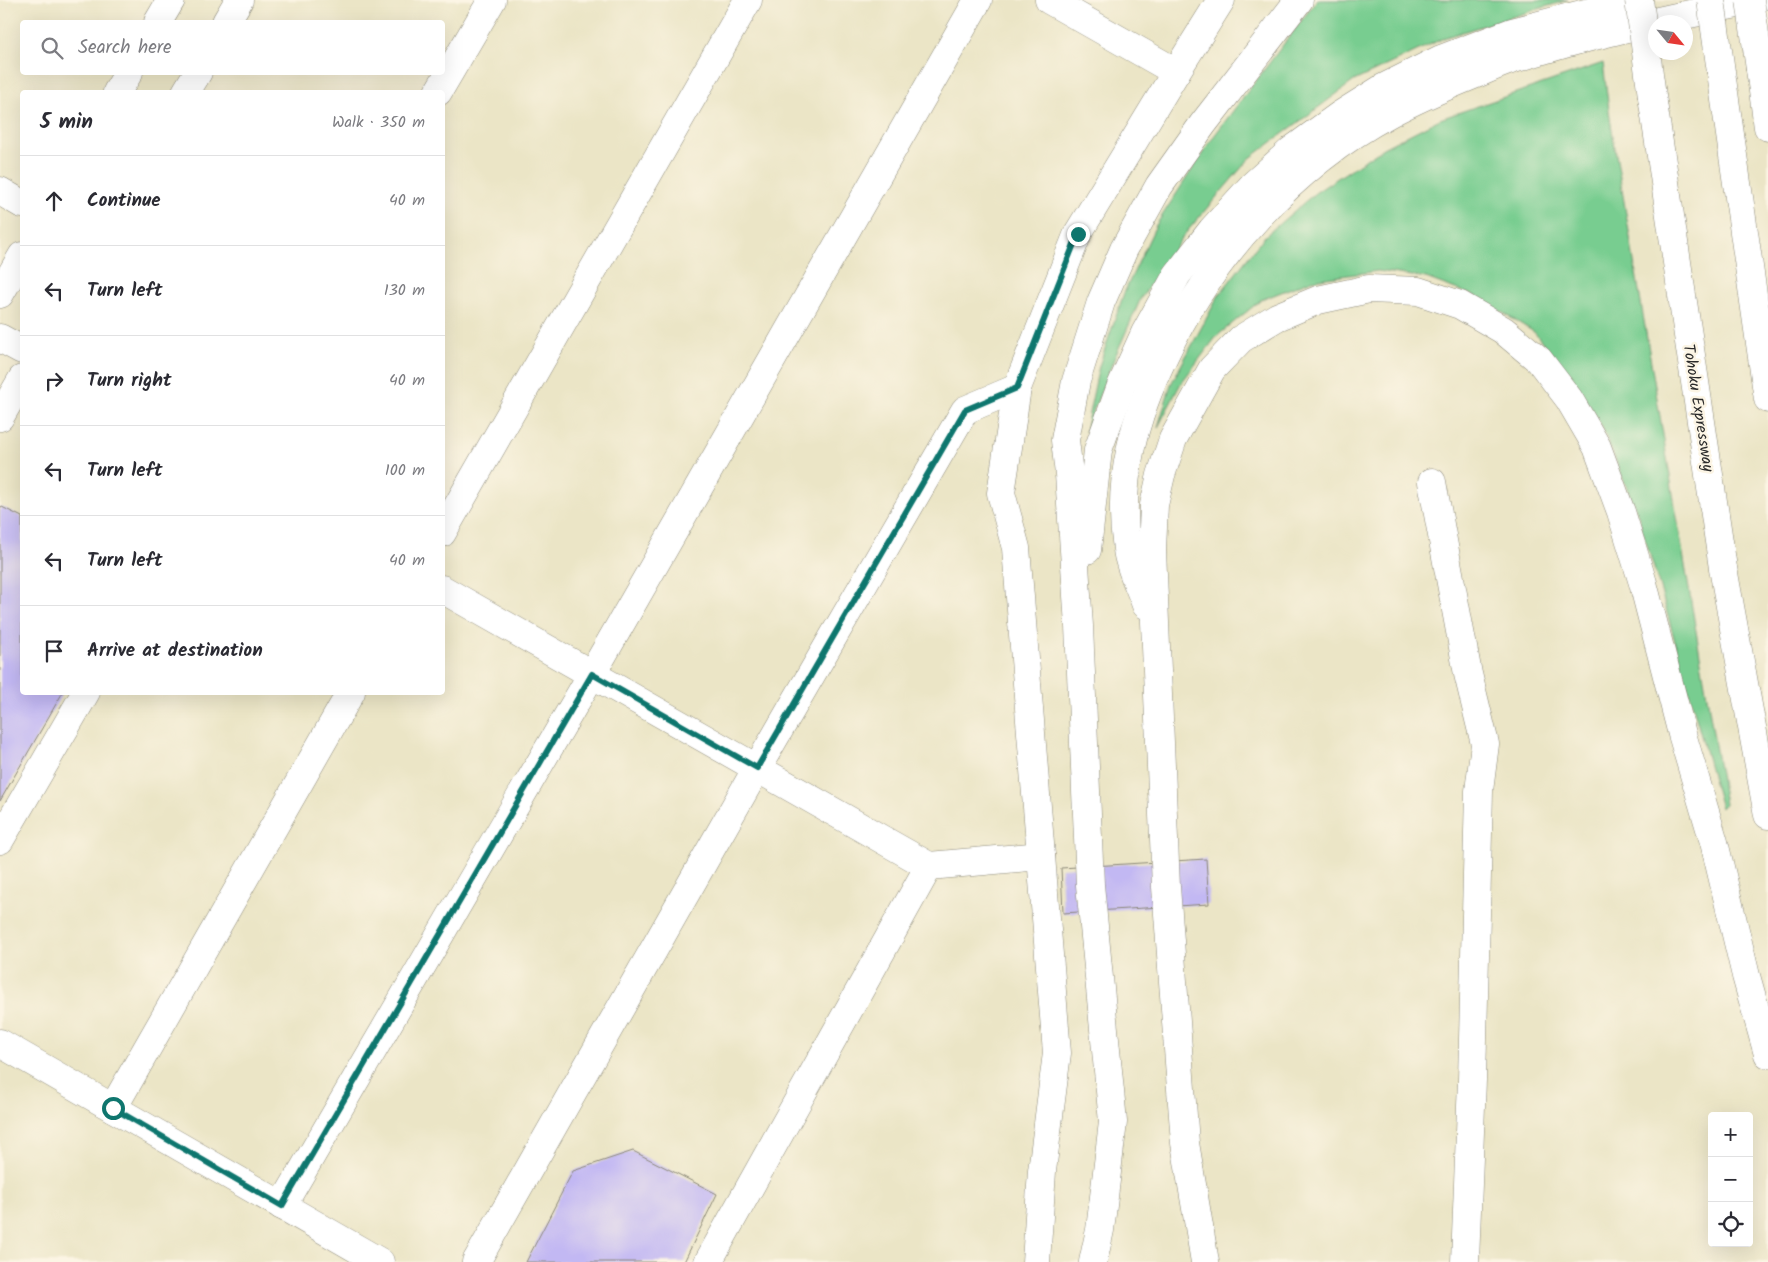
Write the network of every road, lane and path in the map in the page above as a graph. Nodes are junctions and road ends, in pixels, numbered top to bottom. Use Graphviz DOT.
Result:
graph roads {
  1 [pos="171,0"];
  2 [pos="239,0"];
  3 [pos="492,0"];
  4 [pos="748,0"];
  5 [pos="978,0"];
  6 [pos="1050,0"];
  7 [pos="1221,0"];
  8 [pos="1298,0"];
  9 [pos="1638,0"];
  10 [pos="1711,0"];
  11 [pos="1750,0"];
  12 [pos="1756,0"];
  13 [pos="159,20"];
  14 [pos="227,20"];
  15 [pos="1176,72"];
  16 [pos="127,75"];
  17 [pos="196,75"];
  18 [pos="119,90"];
  19 [pos="187,90"];
  20 [pos="439,90"];
  21 [pos="1768,127"];
  22 [pos="0,191"];
  23 [pos="20,203"];
  24 [pos="20,259"];
  25 [pos="0,294"];
  26 [pos="0,338"];
  27 [pos="20,349"];
  28 [pos="20,382"];
  29 [pos="1017,388"];
  30 [pos="1768,399"];
  31 [pos="0,417"];
  32 [pos="1432,482"];
  33 [pos="445,528"];
  34 [pos="445,591"];
  35 [pos="1079,626"];
  36 [pos="1155,630"];
  37 [pos="592,674"];
  38 [pos="84,695"];
  39 [pos="349,695"];
  40 [pos="757,768"];
  41 [pos="1768,815"];
  42 [pos="0,840"];
  43 [pos="1041,856"];
  44 [pos="929,866"];
  45 [pos="0,1043"];
  46 [pos="1768,1054"];
  47 [pos="113,1108"];
  48 [pos="282,1206"];
  49 [pos="380,1262"];
  50 [pos="476,1262"];
  51 [pos="708,1262"];
  52 [pos="1036,1262"];
  53 [pos="1093,1262"];
  54 [pos="1205,1262"];
  55 [pos="1465,1262"];
  1 -- 13 [label="main road"];
  2 -- 14 [label="main road"];
  3 -- 20 [label="main road"];
  4 -- 33 [label="main road"];
  5 -- 37 [label="main road"];
  6 -- 15 [label="main road"];
  7 -- 15 [label="main road"];
  8 -- 35 [label="main road"];
  9 -- 35 [label="main road"];
  9 -- 41 [label="main road, Tohoku Expressway, bridge"];
  10 -- 30 [label="main road, bridge"];
  11 -- 21 [label="main road, bridge"];
  12 -- 36 [label="main road"];
  15 -- 29 [label="main road"];
  16 -- 18 [label="main road"];
  17 -- 19 [label="main road"];
  22 -- 23 [label="main road"];
  24 -- 25 [label="main road"];
  26 -- 27 [label="main road"];
  28 -- 31 [label="main road"];
  29 -- 40 [label="main road"];
  29 -- 43 [label="main road"];
  32 -- 55 [label="main road"];
  34 -- 37 [label="main road"];
  35 -- 53 [label="main road"];
  36 -- 46 [label="main road"];
  36 -- 54 [label="main road"];
  37 -- 40 [label="main road"];
  37 -- 48 [label="main road"];
  38 -- 42 [label="main road"];
  39 -- 47 [label="main road"];
  40 -- 44 [label="main road"];
  40 -- 50 [label="main road"];
  43 -- 44 [label="main road"];
  43 -- 52 [label="main road"];
  44 -- 51 [label="main road"];
  45 -- 47 [label="main road"];
  47 -- 48 [label="main road"];
  48 -- 49 [label="main road"];
}
